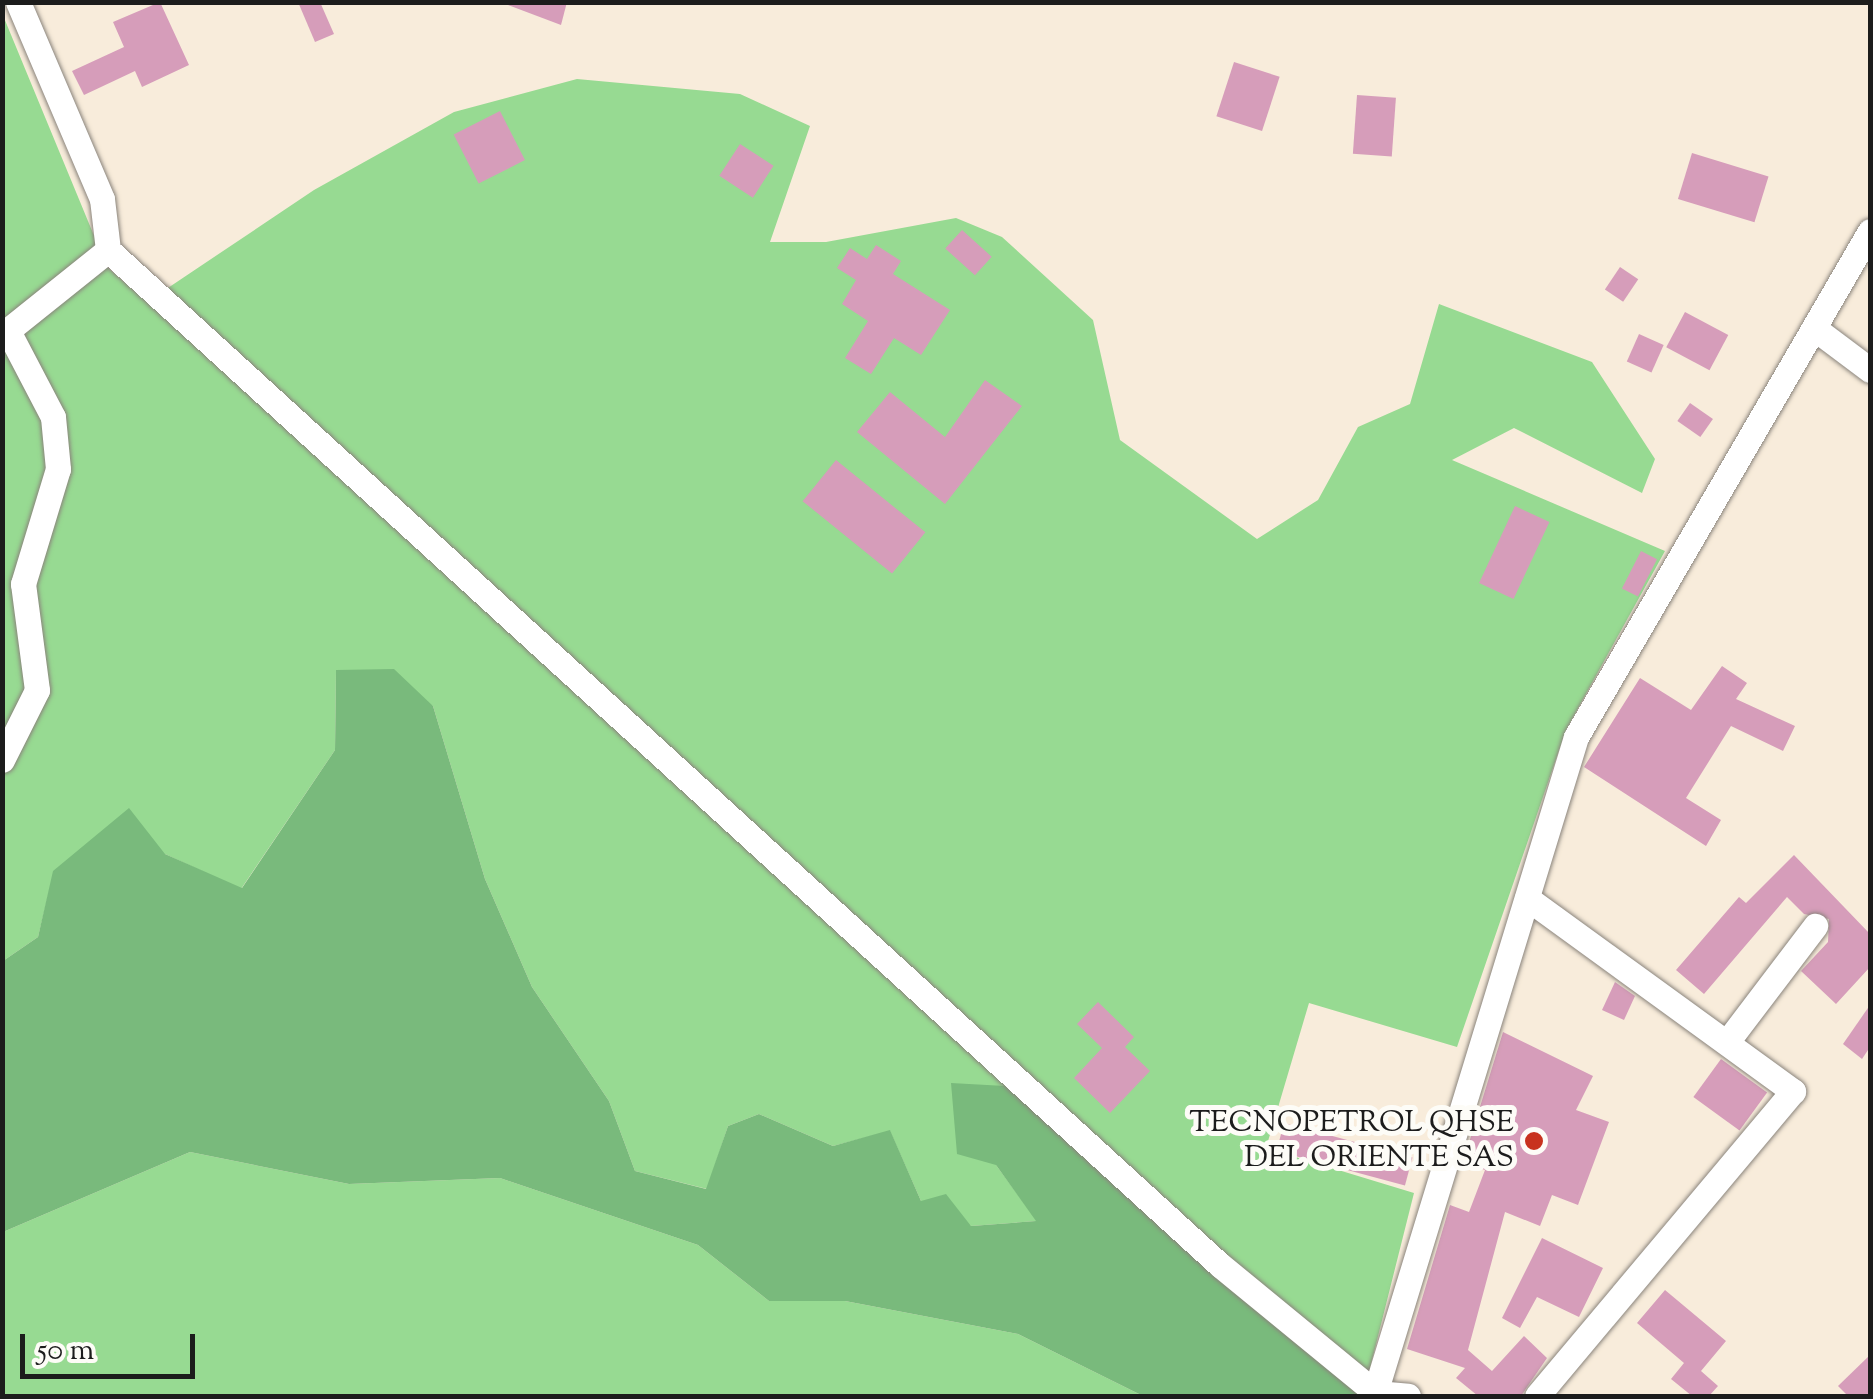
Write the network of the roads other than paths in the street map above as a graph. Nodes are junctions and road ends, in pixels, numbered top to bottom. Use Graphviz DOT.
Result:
graph roads {
  1 [pos="18,2"];
  2 [pos="1870,231"];
  3 [pos="108,250"];
  4 [pos="1814,328"];
  5 [pos="5,333"];
  6 [pos="1870,370"];
  7 [pos="2,760"];
  8 [pos="1527,898"];
  9 [pos="1815,926"];
  10 [pos="1730,1038"];
  11 [pos="1375,1395"];
  12 [pos="1408,1396"];
  13 [pos="1536,1396"];
  1 -- 3 [label="street"];
  2 -- 4 [label="street"];
  3 -- 5 [label="street"];
  3 -- 11 [label="street"];
  4 -- 6 [label="street"];
  4 -- 8 [label="street"];
  5 -- 7 [label="street"];
  8 -- 10 [label="street"];
  8 -- 11 [label="street"];
  9 -- 10 [label="street"];
  10 -- 13 [label="street"];
  11 -- 12 [label="street"];
}
